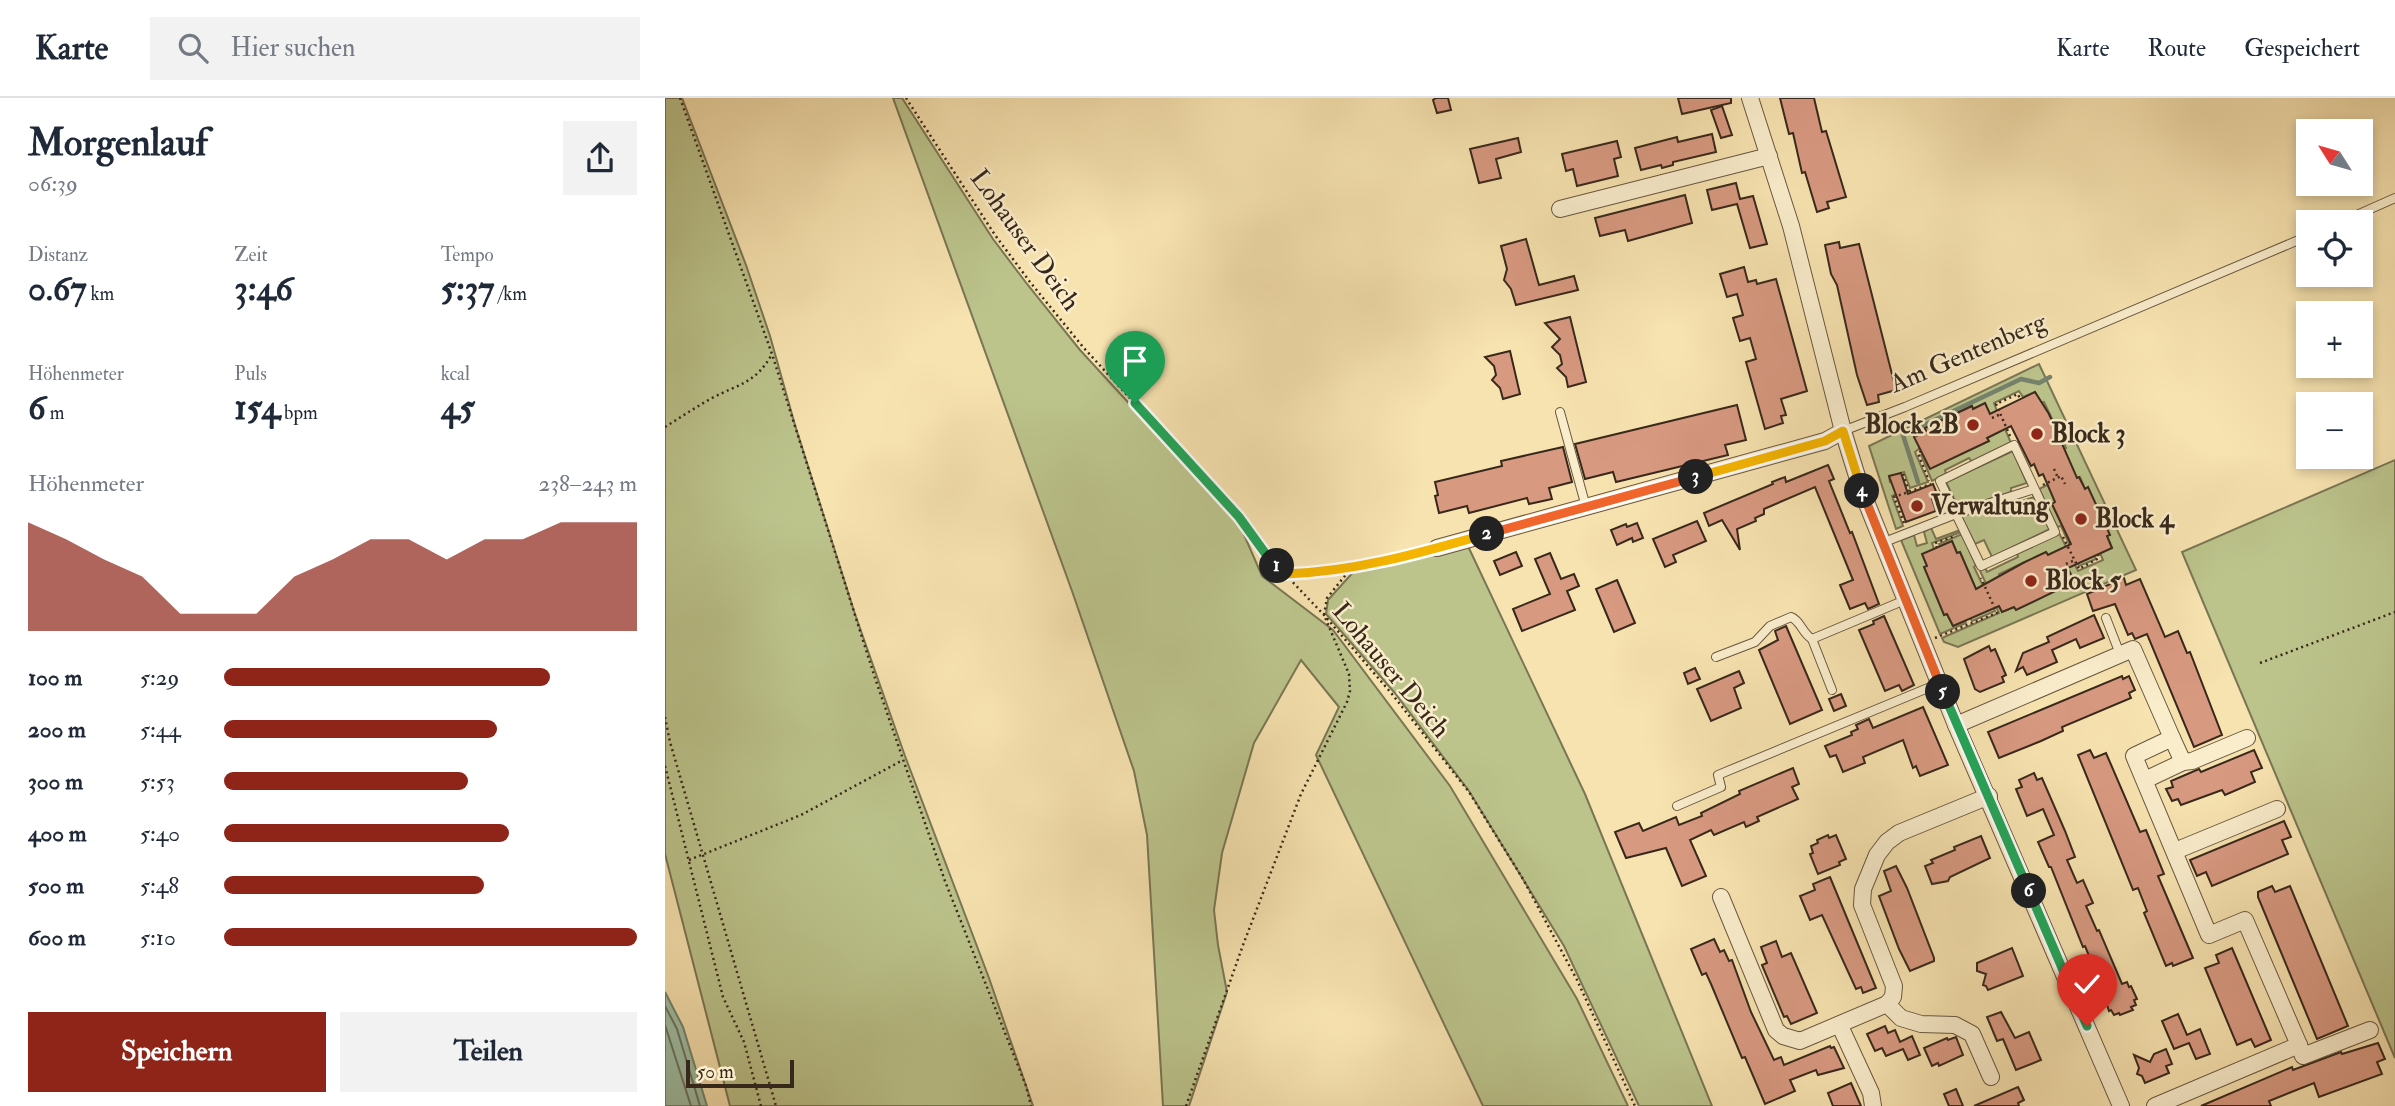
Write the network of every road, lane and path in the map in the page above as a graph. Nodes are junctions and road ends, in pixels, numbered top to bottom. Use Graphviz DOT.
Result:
graph roads {
  1 [pos="680,98"];
  2 [pos="906,98"];
  3 [pos="1750,98"];
  4 [pos="1769,156"];
  5 [pos="2395,198"];
  6 [pos="1560,209"];
  7 [pos="2368,210"];
  8 [pos="2296,241"];
  9 [pos="772,354"];
  10 [pos="2020,399"];
  11 [pos="1560,412"];
  12 [pos="2001,414"];
  13 [pos="1992,418"];
  14 [pos="665,426"];
  15 [pos="1843,431"];
  16 [pos="2014,445"];
  17 [pos="1921,451"];
  18 [pos="2054,469"];
  19 [pos="1903,474"];
  20 [pos="2058,478"];
  21 [pos="1940,481"];
  22 [pos="1931,484"];
  23 [pos="2065,484"];
  24 [pos="2034,489"];
  25 [pos="1909,492"];
  26 [pos="1586,507"];
  27 [pos="1956,514"];
  28 [pos="2055,531"];
  29 [pos="1965,532"];
  30 [pos="1907,533"];
  31 [pos="1882,543"];
  32 [pos="1437,548"];
  33 [pos="1937,548"];
  34 [pos="2098,554"];
  35 [pos="2075,560"];
  36 [pos="2066,565"];
  37 [pos="1981,566"];
  38 [pos="1352,567"];
  39 [pos="1285,574"];
  40 [pos="1905,600"];
  41 [pos="2395,612"];
  42 [pos="1324,615"];
  43 [pos="2106,618"];
  44 [pos="1967,620"];
  45 [pos="1969,624"];
  46 [pos="1941,636"];
  47 [pos="1812,639"];
  48 [pos="2120,654"];
  49 [pos="1716,657"];
  50 [pos="2260,663"];
  51 [pos="1940,683"];
  52 [pos="1832,690"];
  53 [pos="665,717"];
  54 [pos="1956,725"];
  55 [pos="665,728"];
  56 [pos="2172,738"];
  57 [pos="2247,738"];
  58 [pos="670,742"];
  59 [pos="903,760"];
  60 [pos="2183,762"];
  61 [pos="665,766"];
  62 [pos="2145,780"];
  63 [pos="1989,796"];
  64 [pos="1677,806"];
  65 [pos="2277,809"];
  66 [pos="2175,851"];
  67 [pos="704,855"];
  68 [pos="689,860"];
  69 [pos="1721,897"];
  70 [pos="1887,1004"];
  71 [pos="1840,1026"];
  72 [pos="2370,1030"];
  73 [pos="2299,1045"];
  74 [pos="1991,1077"];
  75 [pos="761,1106"];
  76 [pos="776,1106"];
  77 [pos="1031,1106"];
  78 [pos="1186,1106"];
  79 [pos="1636,1106"];
  80 [pos="1873,1106"];
  81 [pos="2121,1106"];
  82 [pos="2155,1106"];
  1 -- 9 [label="path"];
  2 -- 39 [label="path, Lohauser Deich"];
  3 -- 4 [label="street"];
  4 -- 6 [label="street"];
  4 -- 15 [label="street"];
  5 -- 7 [label="lane"];
  8 -- 15 [label="lane, Am Gentenberg"];
  9 -- 14 [label="path"];
  9 -- 59 [label="path"];
  10 -- 12 [label="path"];
  11 -- 26 [label="lane"];
  12 -- 13 [label="path"];
  12 -- 16 [label="path"];
  15 -- 26 [label="street, Am Gentenberg"];
  15 -- 31 [label="street"];
  16 -- 21 [label="lane"];
  16 -- 24 [label="lane"];
  17 -- 22 [label="path"];
  18 -- 20 [label="path"];
  19 -- 25 [label="path"];
  20 -- 23 [label="path"];
  20 -- 24 [label="path"];
  21 -- 22 [label="path"];
  21 -- 27 [label="lane"];
  22 -- 25 [label="path"];
  24 -- 27 [label="lane"];
  24 -- 28 [label="lane"];
  25 -- 30 [label="path"];
  26 -- 32 [label="street, Am Gentenberg"];
  27 -- 29 [label="lane"];
  27 -- 30 [label="lane"];
  28 -- 35 [label="path"];
  28 -- 37 [label="lane"];
  29 -- 33 [label="path"];
  29 -- 37 [label="lane"];
  30 -- 31 [label="lane"];
  31 -- 40 [label="street"];
  32 -- 38 [label="path"];
  34 -- 35 [label="path"];
  35 -- 36 [label="path"];
  37 -- 45 [label="path"];
  38 -- 39 [label="path"];
  38 -- 42 [label="path"];
  39 -- 42 [label="path, Lohauser Deich"];
  40 -- 47 [label="lane"];
  40 -- 51 [label="street"];
  41 -- 50 [label="path"];
  42 -- 78 [label="path"];
  42 -- 79 [label="path, Lohauser Deich"];
  43 -- 48 [label="lane"];
  44 -- 45 [label="path"];
  45 -- 46 [label="path"];
  47 -- 49 [label="lane"];
  47 -- 52 [label="lane"];
  48 -- 54 [label="street"];
  48 -- 56 [label="street"];
  51 -- 54 [label="street"];
  51 -- 64 [label="lane"];
  53 -- 58 [label="path"];
  54 -- 63 [label="street"];
  55 -- 58 [label="path"];
  56 -- 60 [label="street"];
  56 -- 62 [label="street"];
  57 -- 60 [label="street"];
  58 -- 67 [label="path"];
  59 -- 67 [label="path"];
  59 -- 77 [label="path"];
  60 -- 62 [label="street"];
  61 -- 68 [label="path"];
  62 -- 66 [label="street"];
  63 -- 70 [label="street"];
  63 -- 81 [label="street"];
  65 -- 66 [label="street"];
  66 -- 73 [label="street"];
  67 -- 68 [label="path"];
  67 -- 76 [label="path"];
  68 -- 75 [label="path"];
  69 -- 71 [label="street"];
  70 -- 71 [label="street"];
  70 -- 74 [label="street"];
  71 -- 80 [label="street"];
  72 -- 73 [label="street"];
  73 -- 82 [label="street"];
}
